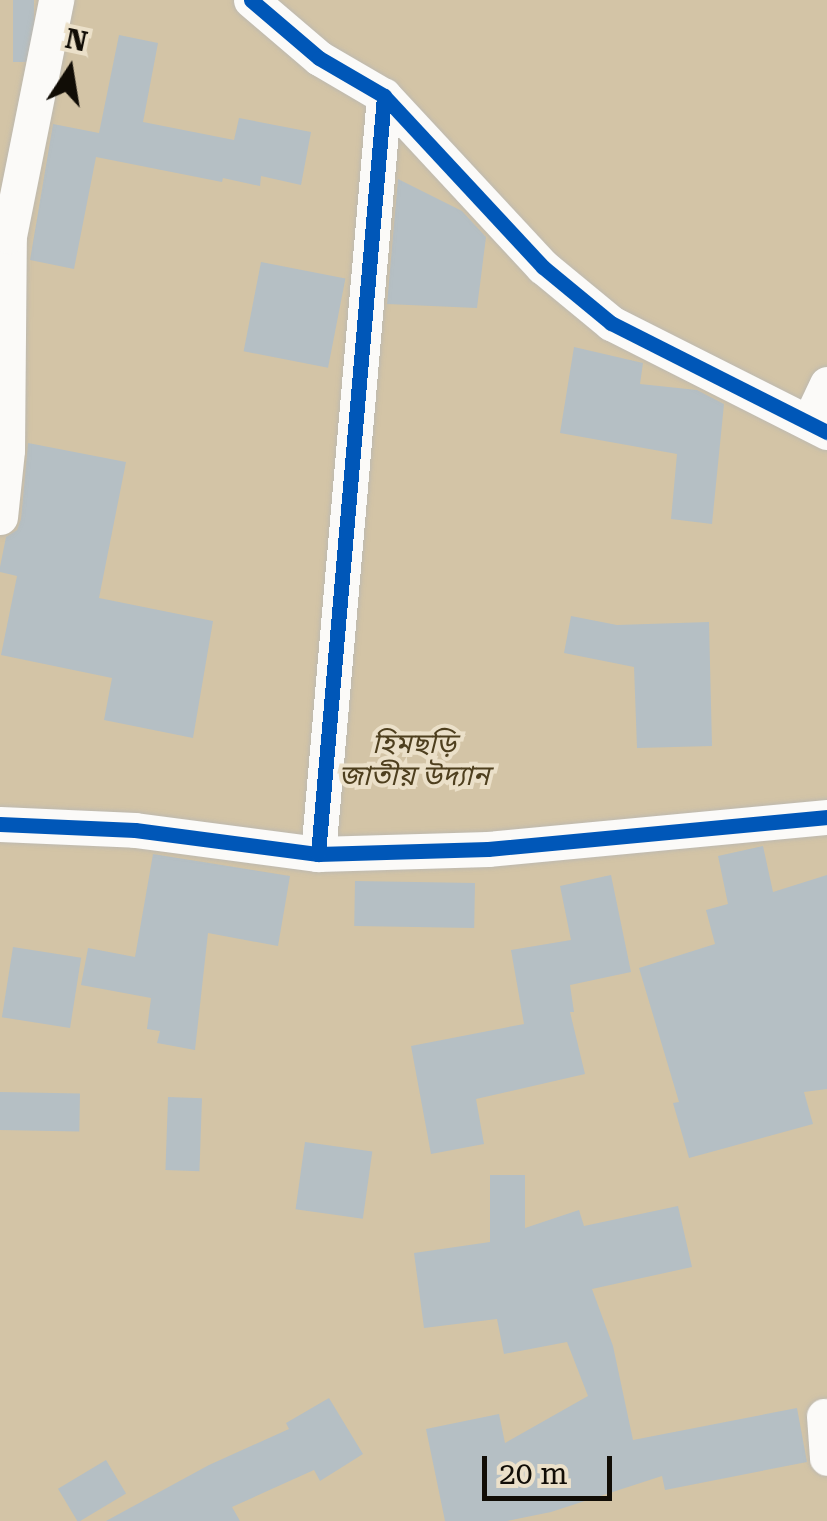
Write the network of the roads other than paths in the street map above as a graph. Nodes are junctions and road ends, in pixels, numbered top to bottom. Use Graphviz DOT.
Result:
graph roads {
  1 [pos="56,0"];
  2 [pos="250,0"];
  3 [pos="384,96"];
  4 [pos="827,384"];
  5 [pos="818,427"];
  6 [pos="0,517"];
  7 [pos="827,817"];
  8 [pos="0,824"];
  9 [pos="318,854"];
  10 [pos="824,1416"];
  11 [pos="827,1458"];
  1 -- 6 [label="street"];
  2 -- 3 [label="street"];
  3 -- 5 [label="street"];
  3 -- 9 [label="street"];
  4 -- 5 [label="street"];
  7 -- 9 [label="street"];
  8 -- 9 [label="street"];
  10 -- 11 [label="street"];
}
